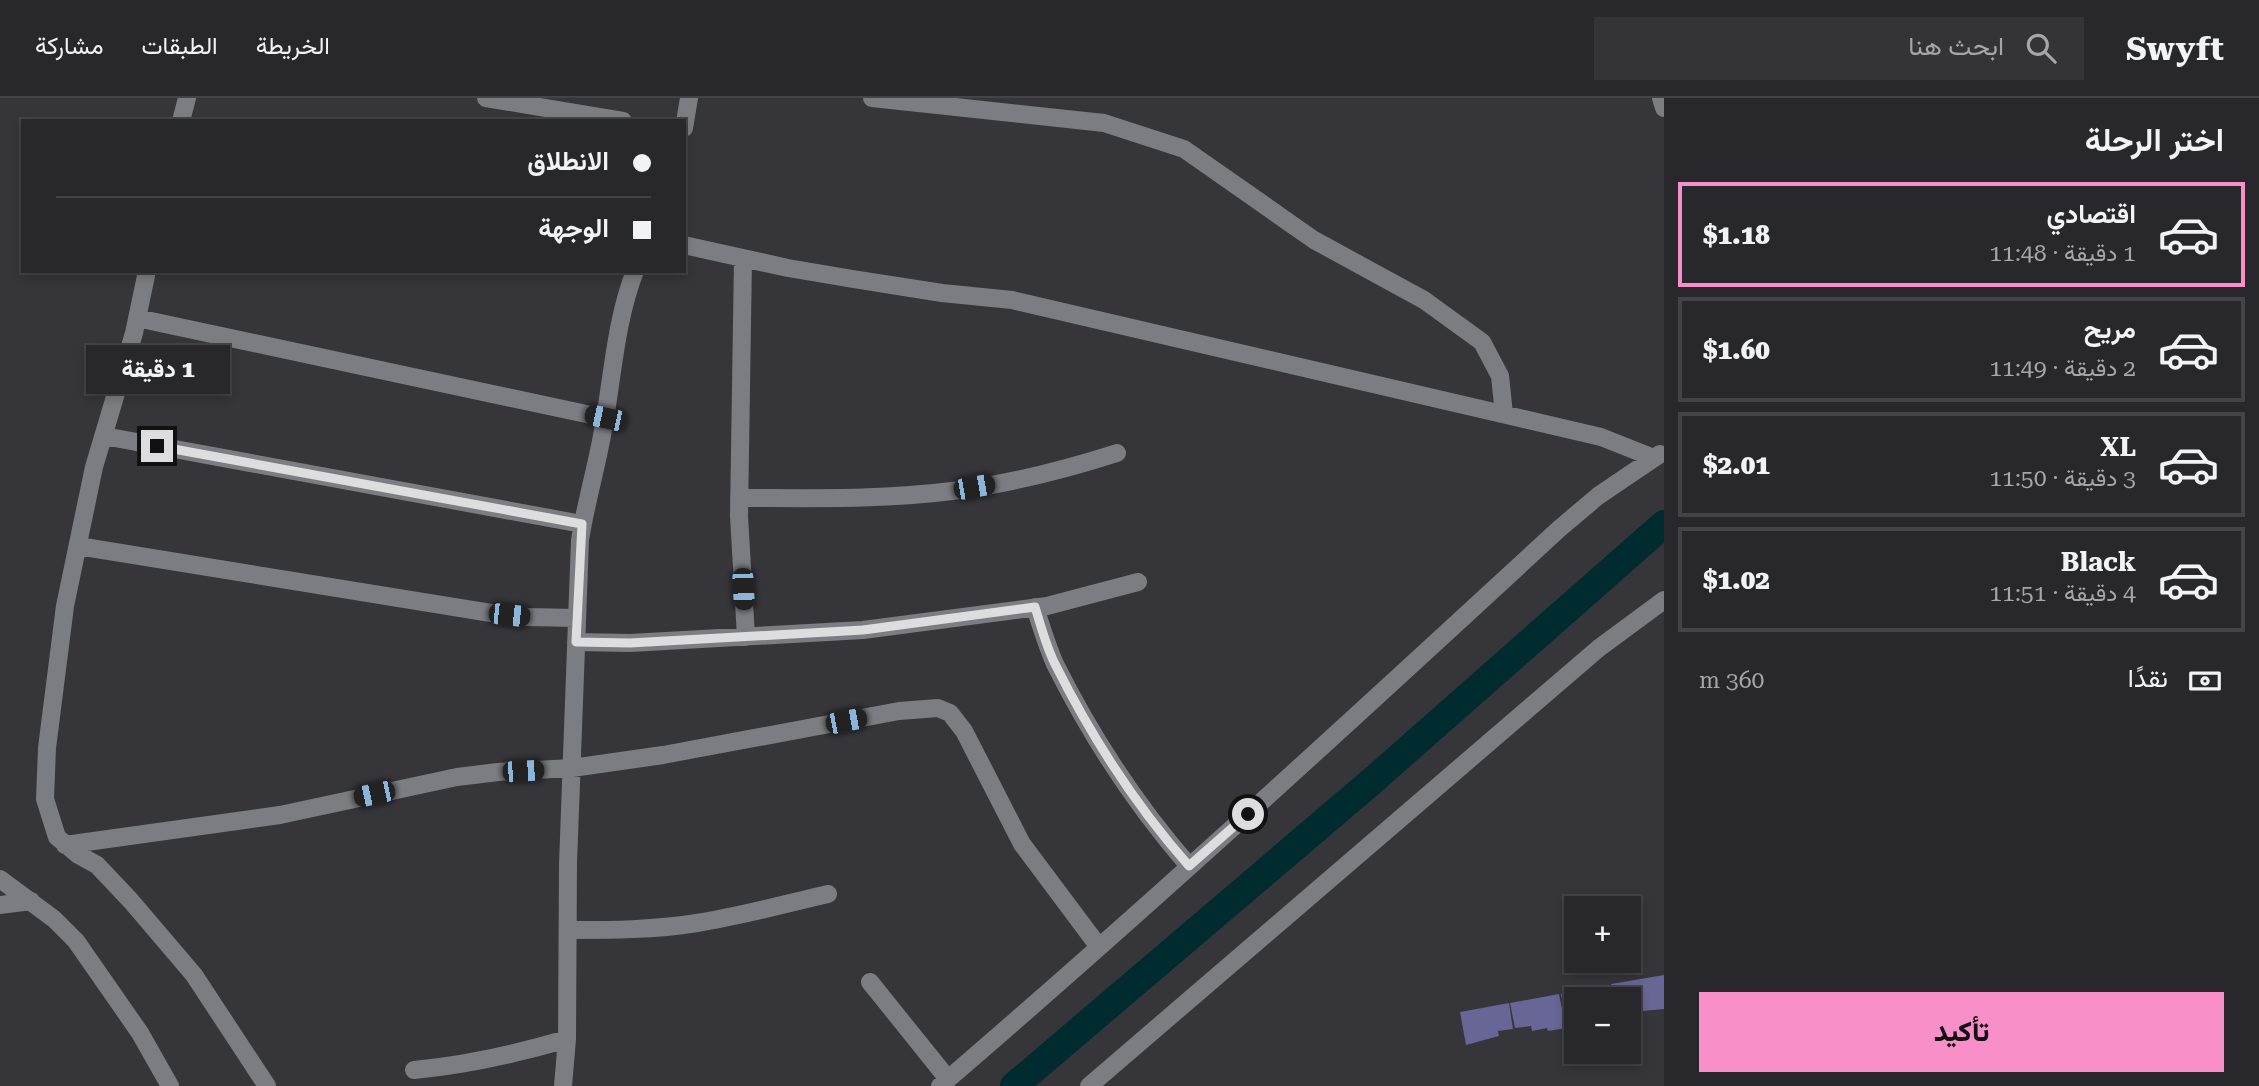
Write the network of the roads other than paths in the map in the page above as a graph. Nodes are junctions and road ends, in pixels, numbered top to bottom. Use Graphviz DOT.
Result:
graph roads {
  1 [pos="187,98"];
  2 [pos="486,98"];
  3 [pos="689,98"];
  4 [pos="872,98"];
  5 [pos="1661,98"];
  6 [pos="1664,108"];
  7 [pos="182,119"];
  8 [pos="611,119"];
  9 [pos="686,119"];
  10 [pos="686,245"];
  11 [pos="743,258"];
  12 [pos="147,273"];
  13 [pos="634,273"];
  14 [pos="137,318"];
  15 [pos="1504,414"];
  16 [pos="605,418"];
  17 [pos="104,436"];
  18 [pos="1117,453"];
  19 [pos="1659,455"];
  20 [pos="739,498"];
  21 [pos="582,524"];
  22 [pos="78,546"];
  23 [pos="1138,582"];
  24 [pos="1664,600"];
  25 [pos="1035,607"];
  26 [pos="577,618"];
  27 [pos="746,637"];
  28 [pos="576,642"];
  29 [pos="572,768"];
  30 [pos="65,845"];
  31 [pos="1189,866"];
  32 [pos="0,879"];
  33 [pos="828,894"];
  34 [pos="31,901"];
  35 [pos="0,905"];
  36 [pos="568,930"];
  37 [pos="1099,947"];
  38 [pos="870,982"];
  39 [pos="567,1039"];
  40 [pos="414,1070"];
  41 [pos="944,1082"];
  42 [pos="170,1086"];
  43 [pos="267,1086"];
  44 [pos="563,1086"];
  45 [pos="1089,1086"];
  1 -- 7 [label="street"];
  2 -- 8 [label="street"];
  3 -- 9 [label="street"];
  4 -- 15 [label="street"];
  5 -- 6 [label="street"];
  10 -- 11 [label="street"];
  11 -- 15 [label="street"];
  11 -- 20 [label="street"];
  12 -- 14 [label="street"];
  13 -- 16 [label="street"];
  14 -- 16 [label="street"];
  14 -- 17 [label="street"];
  15 -- 19 [label="street"];
  16 -- 21 [label="street"];
  17 -- 21 [label="street"];
  17 -- 22 [label="street"];
  18 -- 20 [label="street"];
  19 -- 31 [label="street"];
  20 -- 27 [label="street"];
  21 -- 26 [label="street"];
  22 -- 26 [label="street"];
  22 -- 30 [label="street"];
  23 -- 25 [label="street"];
  24 -- 45 [label="street"];
  25 -- 27 [label="street"];
  25 -- 31 [label="street"];
  26 -- 28 [label="street"];
  27 -- 28 [label="street"];
  28 -- 29 [label="street"];
  29 -- 30 [label="street"];
  29 -- 36 [label="street"];
  29 -- 37 [label="street"];
  30 -- 43 [label="street"];
  31 -- 37 [label="street"];
  32 -- 34 [label="street"];
  33 -- 36 [label="street"];
  34 -- 35 [label="street"];
  34 -- 42 [label="street"];
  36 -- 39 [label="street"];
  37 -- 41 [label="street"];
  38 -- 41 [label="street"];
  39 -- 40 [label="street"];
  39 -- 44 [label="street"];
}
